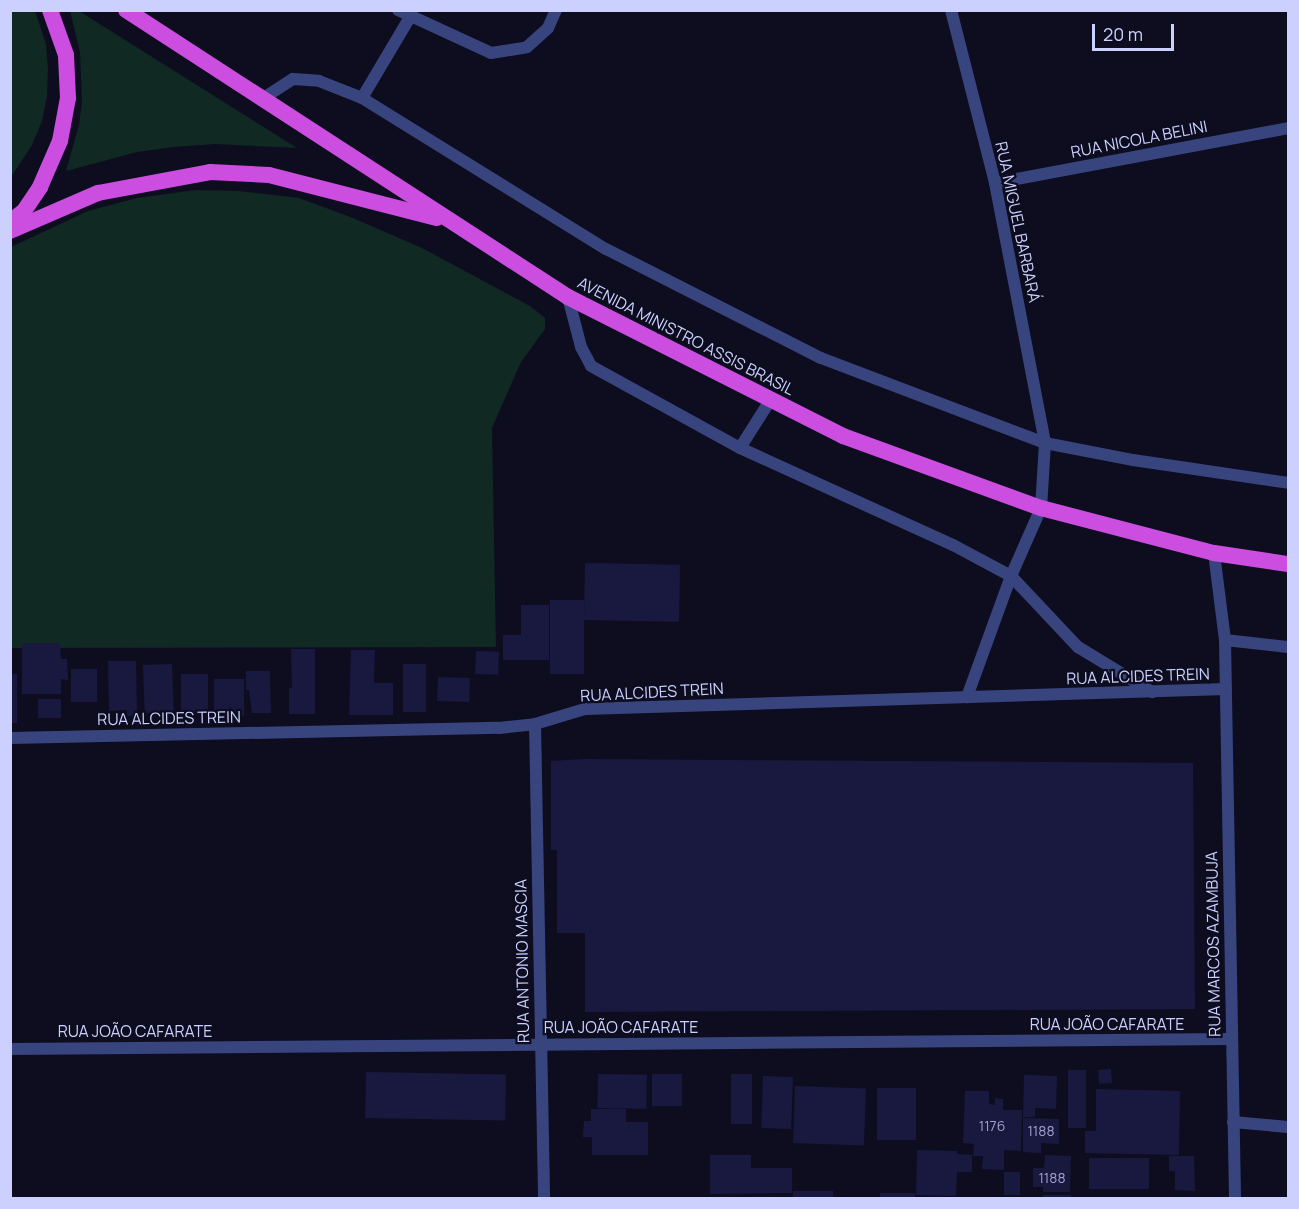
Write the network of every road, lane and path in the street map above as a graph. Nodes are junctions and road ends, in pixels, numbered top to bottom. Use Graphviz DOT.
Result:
graph roads {
  1 [pos="50,10"];
  2 [pos="126,10"];
  3 [pos="398,10"];
  4 [pos="556,10"];
  5 [pos="951,10"];
  6 [pos="410,17"];
  7 [pos="362,98"];
  8 [pos="262,99"];
  9 [pos="1288,128"];
  10 [pos="995,183"];
  11 [pos="10,222"];
  12 [pos="452,222"];
  13 [pos="10,231"];
  14 [pos="568,297"];
  15 [pos="771,399"];
  16 [pos="1046,443"];
  17 [pos="740,448"];
  18 [pos="1288,483"];
  19 [pos="1041,508"];
  20 [pos="1214,553"];
  21 [pos="1288,564"];
  22 [pos="1011,576"];
  23 [pos="1225,640"];
  24 [pos="1288,647"];
  25 [pos="1226,689"];
  26 [pos="1152,692"];
  27 [pos="967,697"];
  28 [pos="535,724"];
  29 [pos="10,738"];
  30 [pos="1231,1039"];
  31 [pos="539,1044"];
  32 [pos="10,1049"];
  33 [pos="1233,1122"];
  34 [pos="1288,1127"];
  35 [pos="544,1198"];
  36 [pos="1235,1198"];
  1 -- 11 [label="highway"];
  2 -- 8 [label="highway, AVENIDA MINISTRO ASSIS BRASIL"];
  3 -- 6 [label="street"];
  4 -- 6 [label="street"];
  5 -- 10 [label="street, RUA MIGUEL BARBARÁ"];
  6 -- 7 [label="street"];
  7 -- 8 [label="street"];
  7 -- 16 [label="street"];
  8 -- 12 [label="highway, AVENIDA MINISTRO ASSIS BRASIL"];
  9 -- 10 [label="street, RUA NICOLA BELINI"];
  10 -- 16 [label="street, RUA MIGUEL BARBARÁ"];
  12 -- 13 [label="highway"];
  12 -- 14 [label="highway, AVENIDA MINISTRO ASSIS BRASIL"];
  14 -- 15 [label="highway, AVENIDA MINISTRO ASSIS BRASIL"];
  14 -- 17 [label="street"];
  15 -- 17 [label="street"];
  15 -- 19 [label="highway, AVENIDA MINISTRO ASSIS BRASIL"];
  16 -- 18 [label="street"];
  16 -- 19 [label="street, RUA MIGUEL BARBARÁ"];
  17 -- 22 [label="street"];
  19 -- 20 [label="highway, AVENIDA MINISTRO ASSIS BRASIL"];
  19 -- 22 [label="street, RUA MIGUEL BARBARÁ"];
  20 -- 21 [label="highway, AVENIDA MINISTRO ASSIS BRASIL"];
  20 -- 23 [label="street, RUA MARCOS AZAMBUJA"];
  22 -- 26 [label="street"];
  22 -- 27 [label="street, RUA MIGUEL BARBARÁ"];
  23 -- 24 [label="street"];
  23 -- 25 [label="street, RUA MARCOS AZAMBUJA"];
  25 -- 26 [label="street, RUA ALCIDES TREIN"];
  25 -- 30 [label="street, RUA MARCOS AZAMBUJA"];
  26 -- 27 [label="street, RUA ALCIDES TREIN"];
  27 -- 28 [label="street, RUA ALCIDES TREIN"];
  28 -- 29 [label="street, RUA ALCIDES TREIN"];
  28 -- 31 [label="street, RUA ANTONIO MASCIA"];
  30 -- 31 [label="street, RUA JOÃO CAFARATE"];
  30 -- 33 [label="street, RUA MARCOS AZAMBUJA"];
  31 -- 32 [label="street, RUA JOÃO CAFARATE"];
  31 -- 35 [label="street, RUA ANTONIO MASCIA"];
  33 -- 34 [label="street"];
  33 -- 36 [label="street, RUA MARCOS AZAMBUJA"];
}
